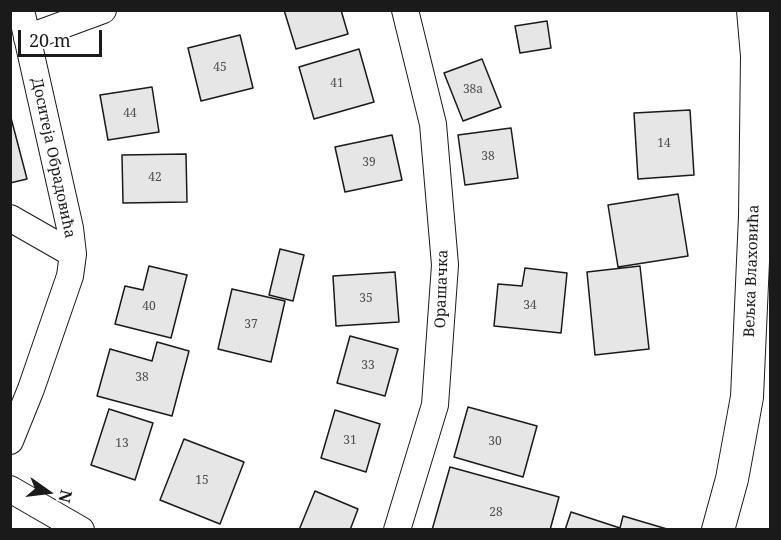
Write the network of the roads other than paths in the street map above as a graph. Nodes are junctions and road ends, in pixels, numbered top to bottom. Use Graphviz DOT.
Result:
graph roads {
  1 [pos="21,10"];
  2 [pos="103,10"];
  3 [pos="405,10"];
  4 [pos="753,10"];
  5 [pos="27,38"];
  6 [pos="10,218"];
  7 [pos="73,254"];
  8 [pos="10,441"];
  9 [pos="10,489"];
  10 [pos="81,530"];
  11 [pos="397,530"];
  12 [pos="718,530"];
  1 -- 5 [label="street, Доситеја Обрадовића"];
  2 -- 5 [label="street"];
  3 -- 11 [label="street, Орашачка"];
  4 -- 12 [label="street, Вељка Влаховића"];
  5 -- 7 [label="street, Доситеја Обрадовића"];
  6 -- 7 [label="street"];
  7 -- 8 [label="street, Доситеја Обрадовића"];
  9 -- 10 [label="street"];
}
